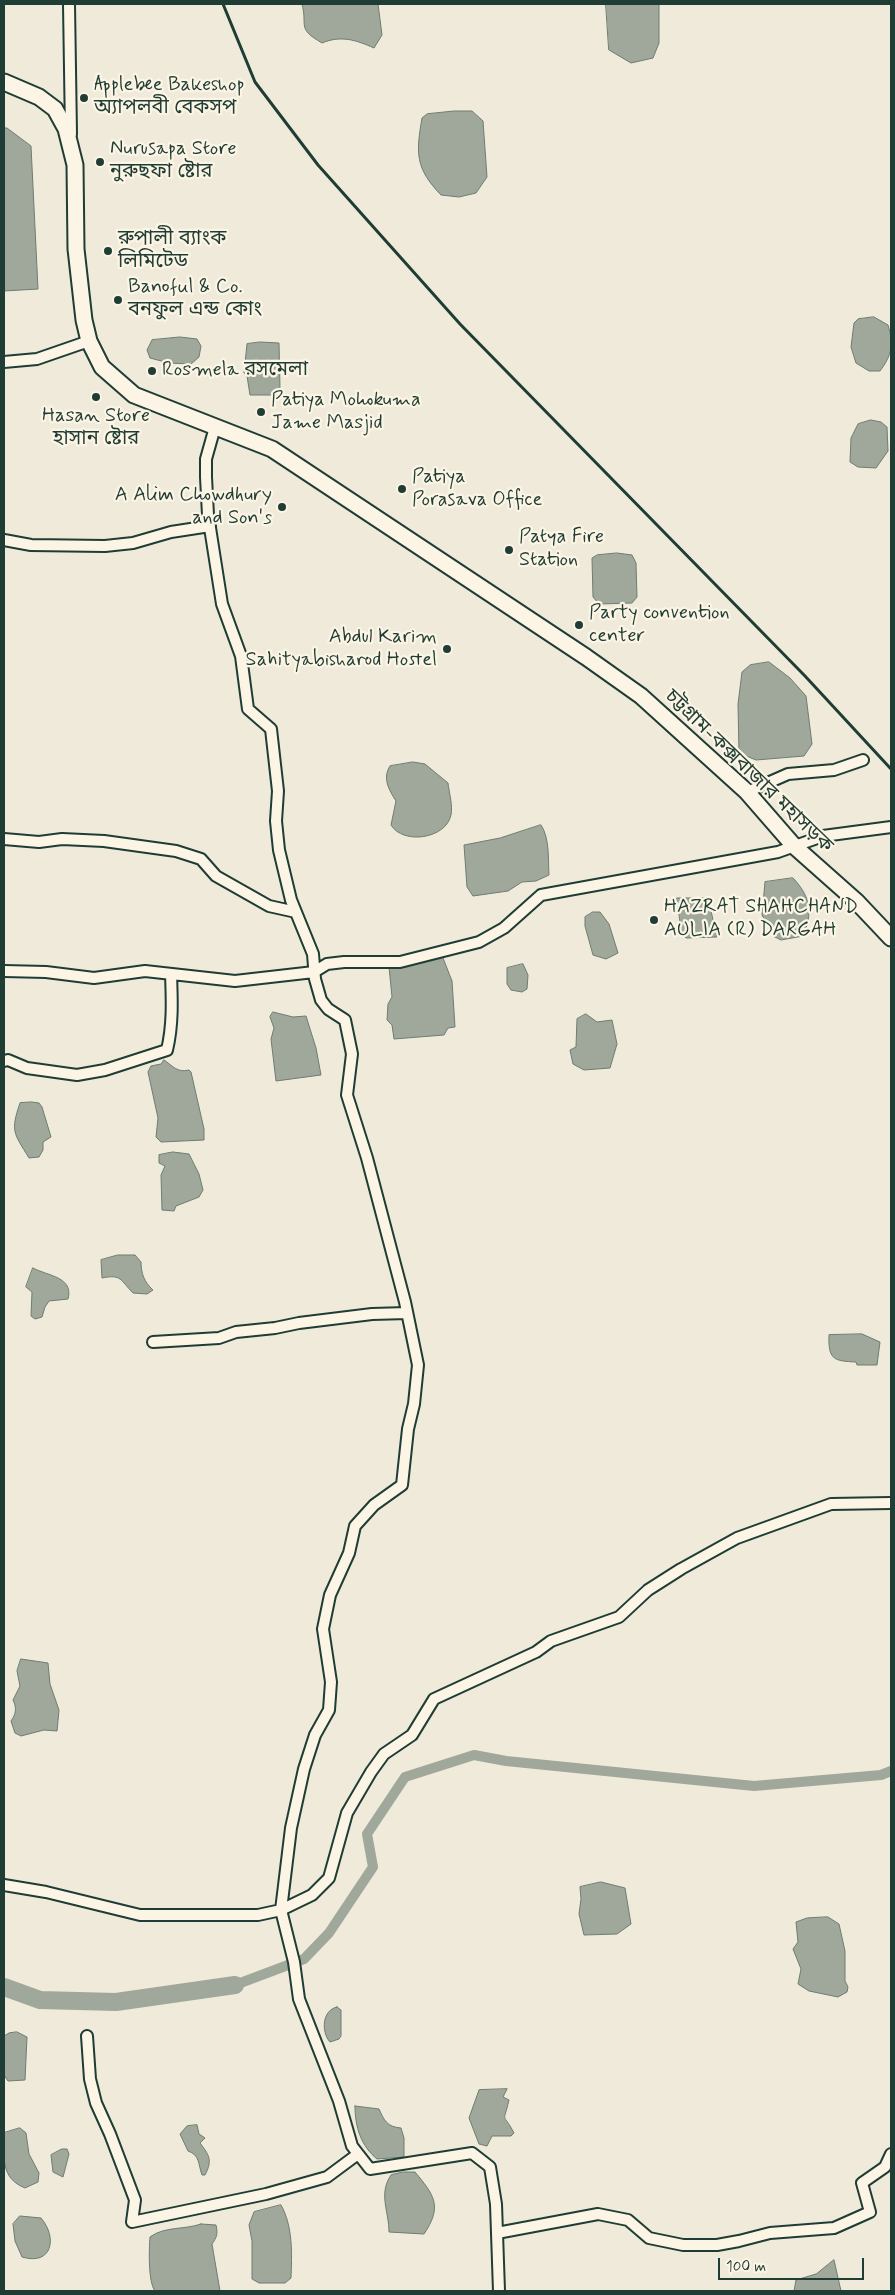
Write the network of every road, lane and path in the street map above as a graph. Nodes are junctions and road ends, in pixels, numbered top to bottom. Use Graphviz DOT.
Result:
graph roads {
  1 [pos="69,4"];
  2 [pos="4,82"];
  3 [pos="71,145"];
  4 [pos="89,340"];
  5 [pos="4,362"];
  6 [pos="215,427"];
  7 [pos="210,526"];
  8 [pos="4,540"];
  9 [pos="863,760"];
  10 [pos="747,792"];
  11 [pos="891,827"];
  12 [pos="4,839"];
  13 [pos="794,846"];
  14 [pos="296,912"];
  15 [pos="891,938"];
  16 [pos="4,971"];
  17 [pos="314,972"];
  18 [pos="171,974"];
  19 [pos="4,1061"];
  20 [pos="407,1313"];
  21 [pos="153,1342"];
  22 [pos="891,1503"];
  23 [pos="4,1885"];
  24 [pos="281,1910"];
  25 [pos="87,2036"];
  26 [pos="358,2154"];
  27 [pos="891,2154"];
  28 [pos="497,2233"];
  29 [pos="499,2291"];
  1 -- 3 [label="street"];
  2 -- 3 [label="highway, চট্টগ্রাম-কক্সবাজার মহাসড়ক"];
  3 -- 4 [label="highway, চট্টগ্রাম-কক্সবাজার মহাসড়ক"];
  4 -- 5 [label="street"];
  4 -- 6 [label="highway, চট্টগ্রাম-কক্সবাজার মহাসড়ক"];
  6 -- 7 [label="street"];
  6 -- 10 [label="highway, চট্টগ্রাম-কক্সবাজার মহাসড়ক"];
  7 -- 8 [label="street"];
  7 -- 14 [label="street"];
  9 -- 10 [label="street"];
  10 -- 13 [label="highway, চট্টগ্রাম-কক্সবাজার মহাসড়ক"];
  11 -- 13 [label="street"];
  12 -- 14 [label="street"];
  13 -- 15 [label="highway, চট্টগ্রাম-কক্সবাজার মহাসড়ক"];
  13 -- 17 [label="street"];
  14 -- 17 [label="street"];
  16 -- 18 [label="street"];
  17 -- 18 [label="street"];
  17 -- 20 [label="street"];
  18 -- 19 [label="street"];
  20 -- 21 [label="street"];
  20 -- 24 [label="street"];
  22 -- 24 [label="street"];
  23 -- 24 [label="street"];
  24 -- 26 [label="street"];
  25 -- 26 [label="street"];
  26 -- 28 [label="street"];
  27 -- 28 [label="street"];
  28 -- 29 [label="street"];
}
